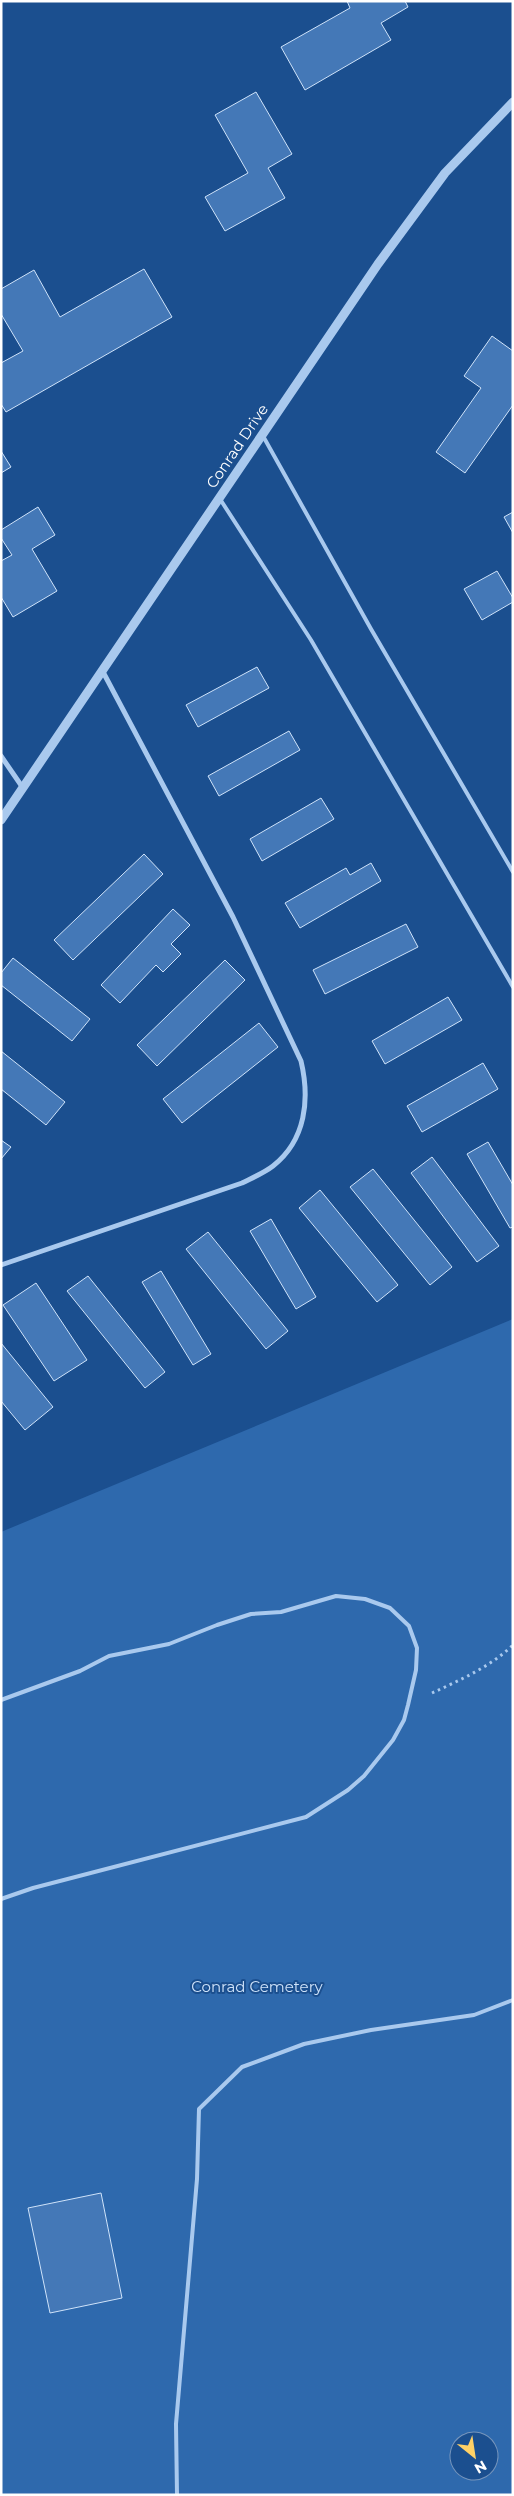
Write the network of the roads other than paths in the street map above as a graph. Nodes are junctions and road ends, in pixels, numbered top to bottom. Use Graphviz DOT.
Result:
graph roads {
  1 [pos="513,102"];
  2 [pos="262,434"];
  3 [pos="219,497"];
  4 [pos="102,670"];
  5 [pos="1,756"];
  6 [pos="23,788"];
  7 [pos="1,820"];
  8 [pos="513,872"];
  9 [pos="513,987"];
  10 [pos="1,1265"];
  11 [pos="1,1700"];
  12 [pos="1,1899"];
  13 [pos="513,2000"];
  14 [pos="177,2495"];
  1 -- 2 [label="street, Conrad Drive"];
  2 -- 3 [label="street, Conrad Drive"];
  2 -- 8 [label="lane"];
  3 -- 4 [label="street, Conrad Drive"];
  3 -- 9 [label="lane"];
  4 -- 6 [label="street, Conrad Drive"];
  4 -- 10 [label="street"];
  5 -- 6 [label="street"];
  6 -- 7 [label="street, Conrad Drive"];
  11 -- 12 [label="lane"];
  13 -- 14 [label="lane"];
}
